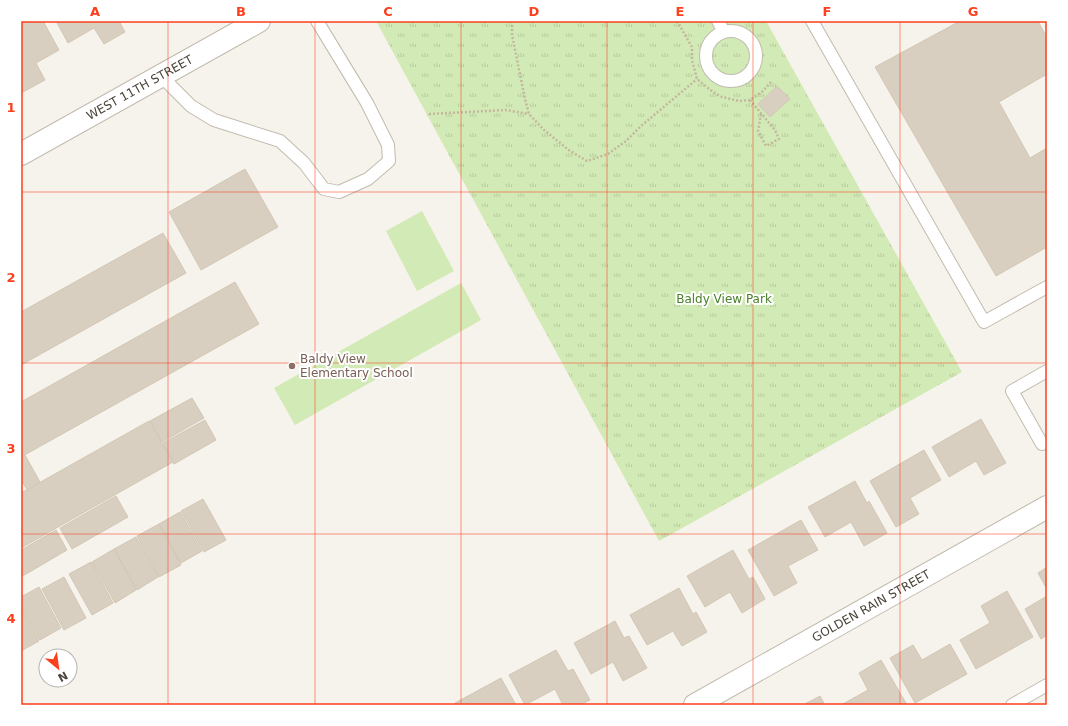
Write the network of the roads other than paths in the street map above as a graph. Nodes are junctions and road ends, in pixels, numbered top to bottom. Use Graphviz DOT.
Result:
graph roads {
  1 [pos="259,21"];
  2 [pos="317,21"];
  3 [pos="718,21"];
  4 [pos="812,21"];
  5 [pos="724,32"];
  6 [pos="161,76"];
  7 [pos="21,154"];
  8 [pos="1047,287"];
  9 [pos="1047,371"];
  10 [pos="1042,444"];
  11 [pos="1047,507"];
  12 [pos="1047,685"];
  13 [pos="695,705"];
  14 [pos="1012,705"];
  1 -- 6 [label="street, WEST 11TH STREET"];
  2 -- 6 [label="lane"];
  3 -- 5 [label="lane"];
  4 -- 8 [label="lane"];
  5 -- 5 [label="lane"];
  6 -- 7 [label="street, WEST 11TH STREET"];
  9 -- 10 [label="lane"];
  11 -- 13 [label="street, GOLDEN RAIN STREET"];
  12 -- 14 [label="lane"];
}
